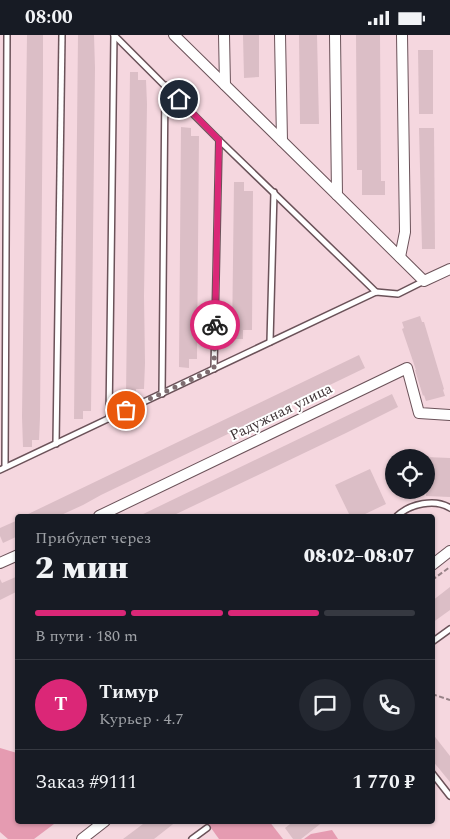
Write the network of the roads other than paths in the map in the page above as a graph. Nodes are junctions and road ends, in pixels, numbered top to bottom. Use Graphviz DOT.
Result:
graph roads {
  1 [pos="7,35"];
  2 [pos="62,35"];
  3 [pos="114,35"];
  4 [pos="174,35"];
  5 [pos="224,35"];
  6 [pos="280,35"];
  7 [pos="336,35"];
  8 [pos="402,35"];
  9 [pos="165,85"];
  10 [pos="225,85"];
  11 [pos="219,140"];
  12 [pos="282,141"];
  13 [pos="274,192"];
  14 [pos="337,195"];
  15 [pos="400,257"];
  16 [pos="450,269"];
  17 [pos="424,281"];
  18 [pos="376,292"];
  19 [pos="270,342"];
  20 [pos="214,369"];
  21 [pos="162,394"];
  22 [pos="450,415"];
  23 [pos="109,419"];
  24 [pos="56,444"];
  25 [pos="2,469"];
  26 [pos="450,508"];
  27 [pos="103,514"];
  28 [pos="400,514"];
  29 [pos="450,551"];
  30 [pos="15,556"];
  31 [pos="0,563"];
  32 [pos="435,563"];
  33 [pos="450,629"];
  34 [pos="435,640"];
  35 [pos="435,777"];
  36 [pos="450,796"];
  37 [pos="101,824"];
  38 [pos="207,828"];
  39 [pos="82,839"];
  40 [pos="192,839"];
  1 -- 25 [label="lane"];
  2 -- 24 [label="lane"];
  3 -- 9 [label="lane"];
  3 -- 23 [label="lane"];
  4 -- 10 [label="street"];
  5 -- 10 [label="street"];
  6 -- 12 [label="street"];
  7 -- 14 [label="street"];
  8 -- 15 [label="street"];
  9 -- 11 [label="lane"];
  9 -- 21 [label="lane"];
  10 -- 12 [label="street"];
  11 -- 13 [label="lane"];
  11 -- 20 [label="lane"];
  12 -- 14 [label="street"];
  13 -- 18 [label="lane"];
  13 -- 19 [label="lane"];
  14 -- 15 [label="street"];
  15 -- 17 [label="street"];
  16 -- 17 [label="street"];
  17 -- 18 [label="lane"];
  18 -- 19 [label="lane"];
  19 -- 20 [label="lane"];
  20 -- 21 [label="lane"];
  21 -- 23 [label="lane"];
  22 -- 27 [label="street, Радужная улица"];
  23 -- 24 [label="lane"];
  24 -- 25 [label="lane"];
  26 -- 28 [label="lane"];
  29 -- 32 [label="street"];
  30 -- 31 [label="street"];
  33 -- 34 [label="lane"];
  35 -- 36 [label="lane"];
  37 -- 39 [label="street"];
  38 -- 40 [label="lane"];
}
